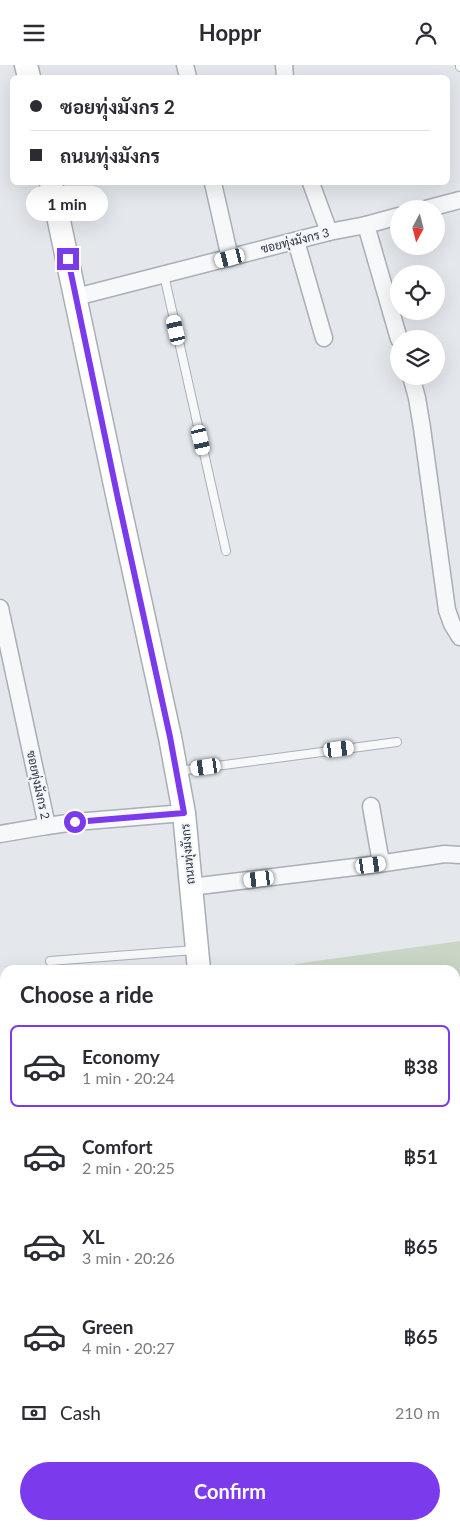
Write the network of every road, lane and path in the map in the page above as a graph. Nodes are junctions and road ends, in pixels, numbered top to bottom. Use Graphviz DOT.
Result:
graph roads {
  1 [pos="51,185"];
  2 [pos="212,185"];
  3 [pos="312,185"];
  4 [pos="460,200"];
  5 [pos="445,204"];
  6 [pos="390,218"];
  7 [pos="366,225"];
  8 [pos="329,232"];
  9 [pos="296,241"];
  10 [pos="230,258"];
  11 [pos="164,275"];
  12 [pos="76,297"];
  13 [pos="396,330"];
  14 [pos="324,338"];
  15 [pos="414,385"];
  16 [pos="226,551"];
  17 [pos="0,608"];
  18 [pos="460,637"];
  19 [pos="397,742"];
  20 [pos="177,771"];
  21 [pos="371,806"];
  22 [pos="184,813"];
  23 [pos="46,826"];
  24 [pos="0,834"];
  25 [pos="460,855"];
  26 [pos="381,863"];
  27 [pos="191,887"];
  28 [pos="198,960"];
  29 [pos="50,961"];
  1 -- 12 [label="street, ถนนทุ่งมังกร"];
  2 -- 10 [label="street"];
  3 -- 8 [label="street"];
  4 -- 5 [label="street"];
  6 -- 7 [label="street, ซอยทุ่งมังกร 3"];
  7 -- 8 [label="street, ซอยทุ่งมังกร 3"];
  7 -- 13 [label="street"];
  8 -- 9 [label="street, ซอยทุ่งมังกร 3"];
  9 -- 10 [label="street, ซอยทุ่งมังกร 3"];
  9 -- 14 [label="street"];
  10 -- 11 [label="street, ซอยทุ่งมังกร 3"];
  11 -- 12 [label="street, ซอยทุ่งมังกร 3"];
  11 -- 16 [label="lane"];
  12 -- 20 [label="street, ถนนทุ่งมังกร"];
  15 -- 18 [label="street"];
  17 -- 23 [label="street, ซอยทุ่งมังกร 2"];
  19 -- 20 [label="lane"];
  20 -- 22 [label="street, ถนนทุ่งมังกร"];
  21 -- 26 [label="street"];
  22 -- 23 [label="street, ซอยทุ่งมังกร 2"];
  22 -- 27 [label="street, ถนนทุ่งมังกร"];
  23 -- 24 [label="street"];
  25 -- 26 [label="street"];
  26 -- 27 [label="street"];
  27 -- 28 [label="street, ถนนทุ่งมังกร"];
  28 -- 29 [label="lane"];
}
